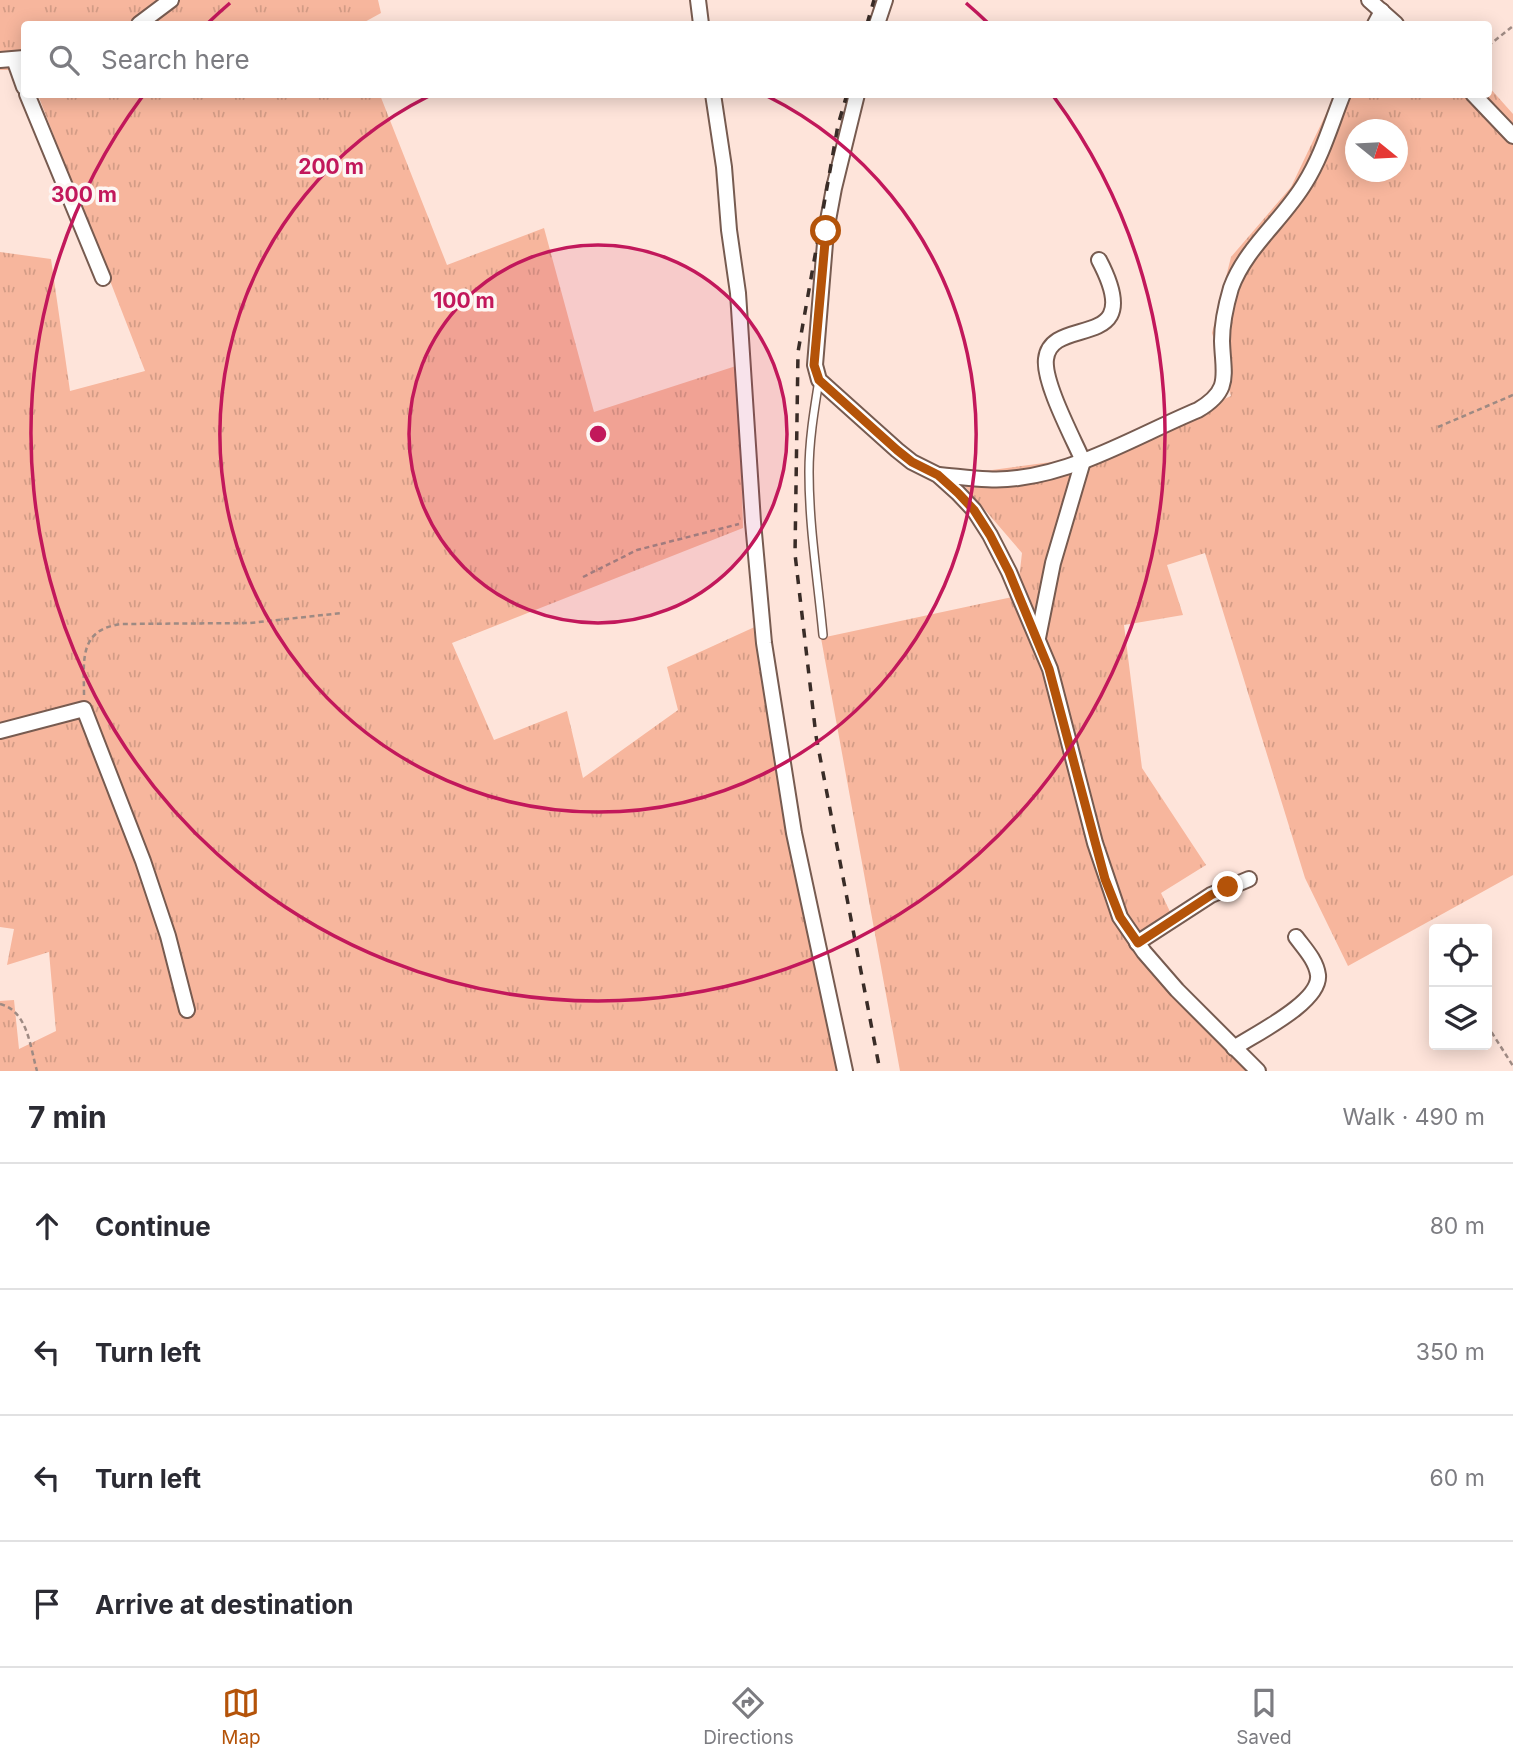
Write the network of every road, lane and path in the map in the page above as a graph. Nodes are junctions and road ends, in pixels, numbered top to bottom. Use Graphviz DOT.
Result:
graph roads {
  1 [pos="171,0"];
  2 [pos="698,0"];
  3 [pos="885,0"];
  4 [pos="1368,0"];
  5 [pos="1378,18"];
  6 [pos="143,21"];
  7 [pos="701,21"];
  8 [pos="878,21"];
  9 [pos="1513,26"];
  10 [pos="1492,44"];
  11 [pos="13,59"];
  12 [pos="21,79"];
  13 [pos="29,98"];
  14 [pos="714,98"];
  15 [pos="856,98"];
  16 [pos="1341,98"];
  17 [pos="1477,98"];
  18 [pos="1513,136"];
  19 [pos="1099,260"];
  20 [pos="103,278"];
  21 [pos="819,380"];
  22 [pos="1513,395"];
  23 [pos="1438,427"];
  24 [pos="1083,461"];
  25 [pos="938,475"];
  26 [pos="753,522"];
  27 [pos="583,577"];
  28 [pos="342,614"];
  29 [pos="823,635"];
  30 [pos="1038,638"];
  31 [pos="84,709"];
  32 [pos="0,731"];
  33 [pos="1249,878"];
  34 [pos="1296,937"];
  35 [pos="1138,943"];
  36 [pos="0,1003"];
  37 [pos="187,1010"];
  38 [pos="1492,1034"];
  39 [pos="1234,1048"];
  40 [pos="1513,1066"];
  41 [pos="37,1071"];
  42 [pos="845,1071"];
  43 [pos="1258,1071"];
  1 -- 6 [label="street"];
  2 -- 7 [label="street"];
  3 -- 8 [label="street"];
  4 -- 5 [label="street"];
  9 -- 10 [label="path"];
  11 -- 12 [label="street"];
  13 -- 20 [label="street"];
  14 -- 26 [label="street"];
  15 -- 21 [label="street"];
  16 -- 24 [label="street"];
  17 -- 18 [label="street"];
  19 -- 24 [label="street"];
  21 -- 25 [label="street"];
  21 -- 29 [label="lane"];
  22 -- 23 [label="path"];
  24 -- 25 [label="street"];
  24 -- 30 [label="street"];
  25 -- 30 [label="street"];
  26 -- 27 [label="path"];
  26 -- 42 [label="street"];
  28 -- 31 [label="path"];
  30 -- 35 [label="street"];
  31 -- 32 [label="street"];
  31 -- 37 [label="street"];
  33 -- 35 [label="street"];
  34 -- 39 [label="street"];
  35 -- 39 [label="street"];
  36 -- 41 [label="path"];
  38 -- 40 [label="path"];
  39 -- 43 [label="street"];
}
